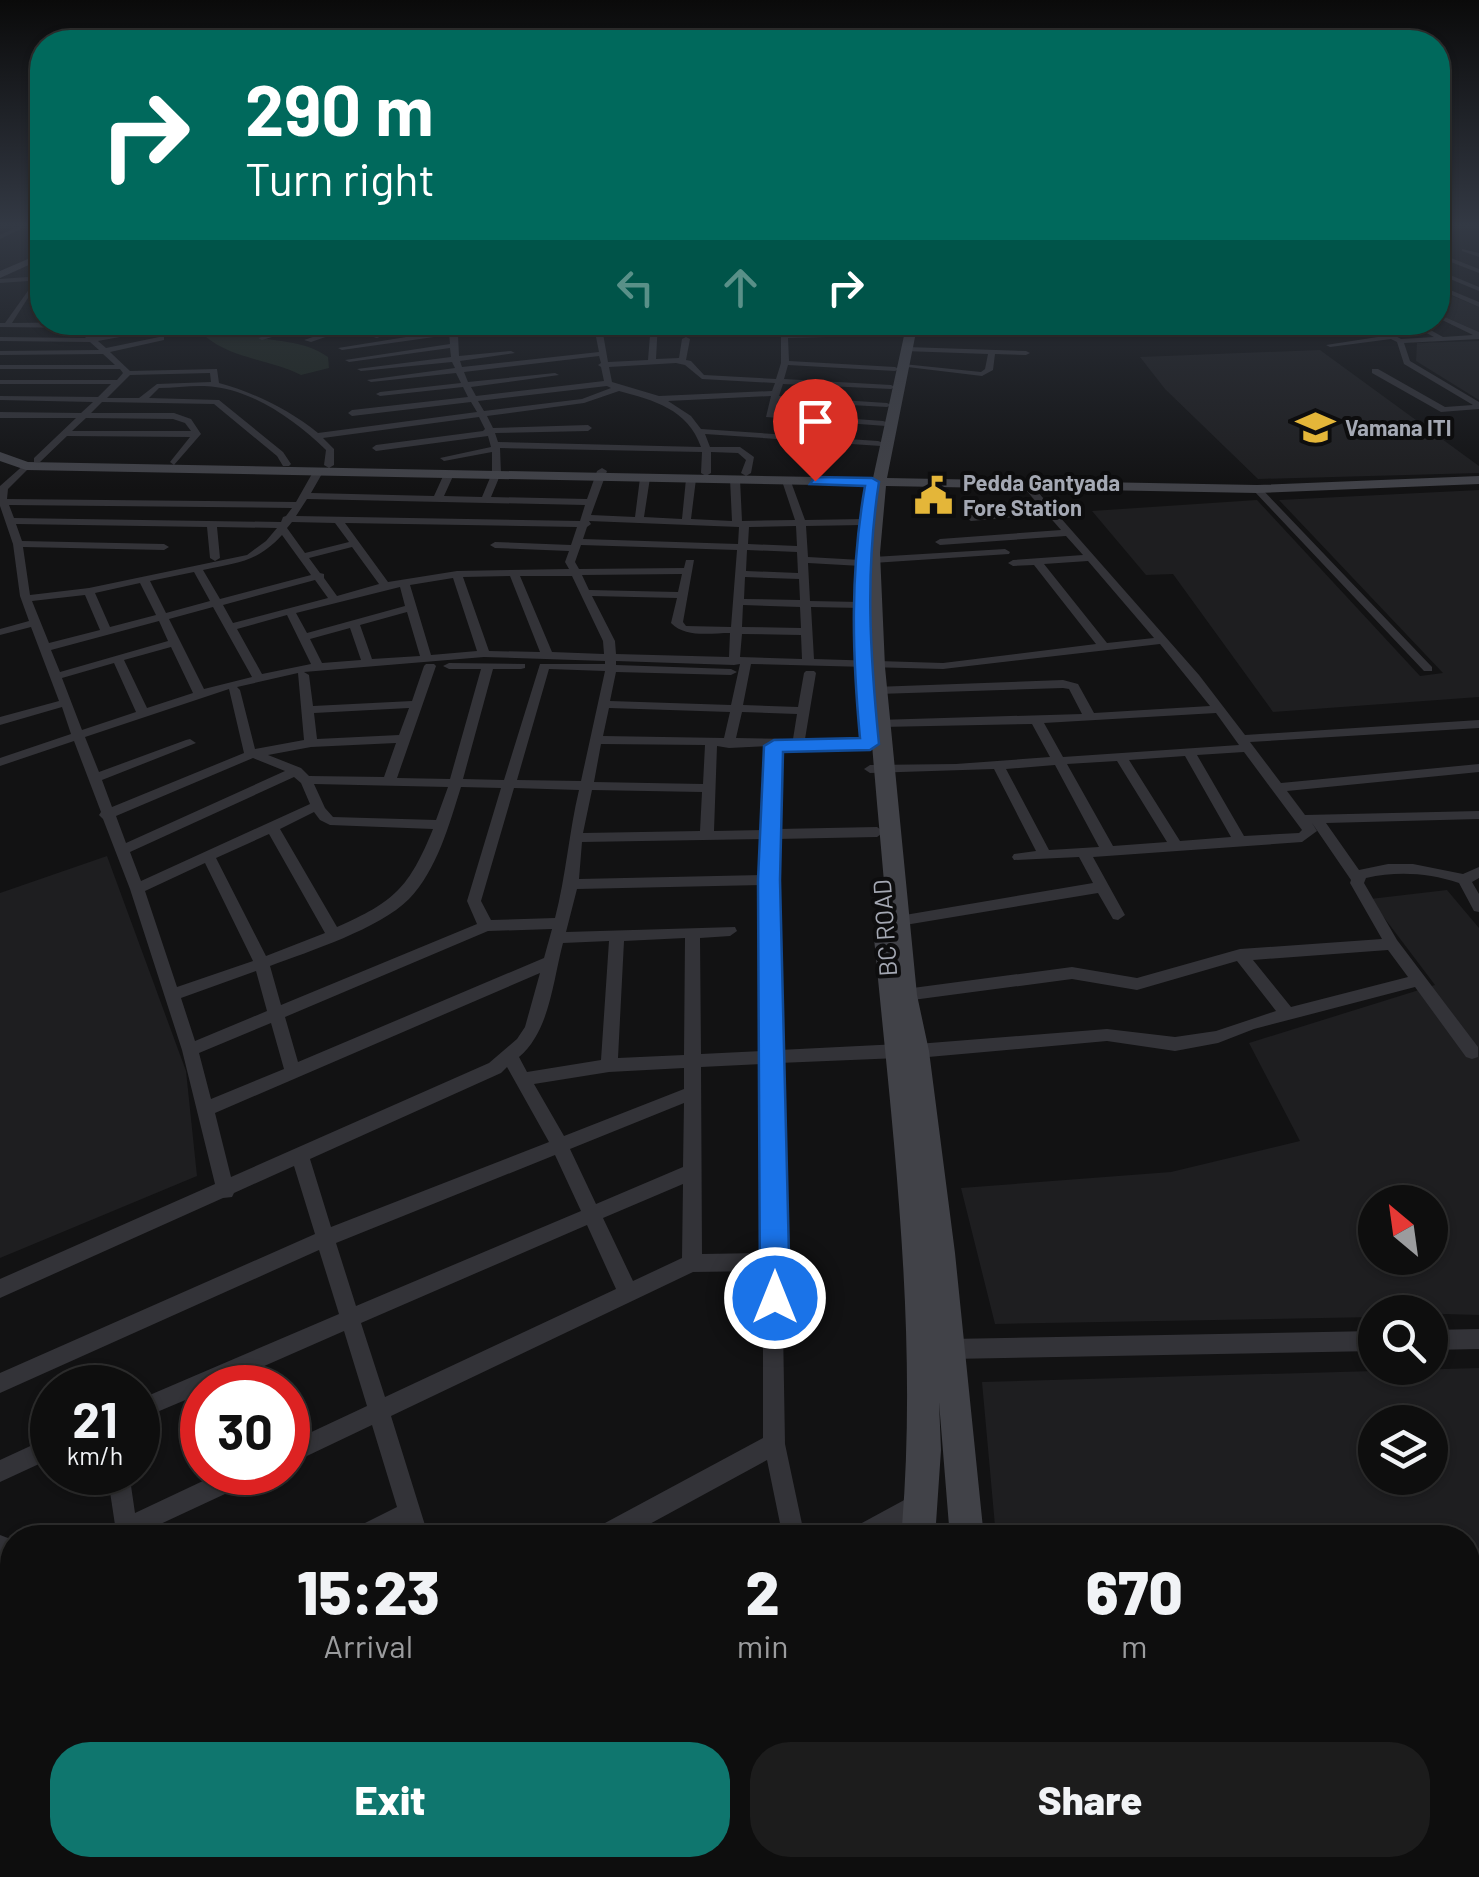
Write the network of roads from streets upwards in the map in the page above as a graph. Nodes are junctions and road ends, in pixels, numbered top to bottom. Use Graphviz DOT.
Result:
graph roads {
  1 [pos="1450,322"];
  2 [pos="30,324"];
  3 [pos="3,325"];
  4 [pos="89,335"];
  5 [pos="118,335"];
  6 [pos="273,335"];
  7 [pos="324,335"];
  8 [pos="376,335"];
  9 [pos="431,335"];
  10 [pos="452,335"];
  11 [pos="480,335"];
  12 [pos="598,335"];
  13 [pos="654,335"];
  14 [pos="785,335"];
  15 [pos="789,335"];
  16 [pos="1389,335"];
  17 [pos="1437,335"];
  18 [pos="1479,336"];
  19 [pos="161,338"];
  20 [pos="262,338"];
  21 [pos="686,338"];
  22 [pos="1444,338"];
  23 [pos="0,339"];
  24 [pos="1397,339"];
  25 [pos="68,340"];
  26 [pos="90,340"];
  27 [pos="308,340"];
  28 [pos="451,340"];
  29 [pos="1330,345"];
  30 [pos="52,352"];
  31 [pos="104,352"];
  32 [pos="992,352"];
  33 [pos="1026,352"];
  34 [pos="0,353"];
  35 [pos="511,353"];
  36 [pos="600,354"];
  37 [pos="454,358"];
  38 [pos="348,360"];
  39 [pos="678,360"];
  40 [pos="652,362"];
  41 [pos="785,363"];
  42 [pos="602,366"];
  43 [pos="898,366"];
  44 [pos="0,367"];
  45 [pos="34,367"];
  46 [pos="361,369"];
  47 [pos="125,370"];
  48 [pos="169,371"];
  49 [pos="460,372"];
  50 [pos="959,372"];
  51 [pos="1421,372"];
  52 [pos="555,376"];
  53 [pos="371,380"];
  54 [pos="780,381"];
  55 [pos="0,382"];
  56 [pos="20,382"];
  57 [pos="120,382"];
  58 [pos="216,384"];
  59 [pos="158,386"];
  60 [pos="466,386"];
  61 [pos="613,386"];
  62 [pos="958,386"];
  63 [pos="252,392"];
  64 [pos="380,394"];
  65 [pos="775,396"];
  66 [pos="2,398"];
  67 [pos="103,399"];
  68 [pos="657,399"];
  69 [pos="142,400"];
  70 [pos="473,400"];
  71 [pos="216,402"];
  72 [pos="1479,406"];
  73 [pos="352,414"];
  74 [pos="0,416"];
  75 [pos="480,416"];
  76 [pos="84,417"];
  77 [pos="588,428"];
  78 [pos="702,431"];
  79 [pos="487,432"];
  80 [pos="67,434"];
  81 [pos="198,434"];
  82 [pos="316,436"];
  83 [pos="494,447"];
  84 [pos="376,448"];
  85 [pos="708,448"];
  86 [pos="4,459"];
  87 [pos="174,462"];
  88 [pos="32,463"];
  89 [pos="286,464"];
  90 [pos="447,466"];
  91 [pos="323,468"];
  92 [pos="496,472"];
  93 [pos="406,473"];
  94 [pos="599,474"];
  95 [pos="541,476"];
  96 [pos="699,476"];
  97 [pos="740,476"];
  98 [pos="645,478"];
  99 [pos="878,479"];
  100 [pos="787,480"];
  101 [pos="1479,480"];
  102 [pos="1026,484"];
  103 [pos="2,488"];
  104 [pos="1257,490"];
  105 [pos="401,497"];
  106 [pos="438,498"];
  107 [pos="486,499"];
  108 [pos="512,499"];
  109 [pos="303,500"];
  110 [pos="533,500"];
  111 [pos="4,502"];
  112 [pos="592,502"];
  113 [pos="1048,511"];
  114 [pos="971,518"];
  115 [pos="10,520"];
  116 [pos="619,520"];
  117 [pos="638,520"];
  118 [pos="340,521"];
  119 [pos="587,521"];
  120 [pos="283,522"];
  121 [pos="686,522"];
  122 [pos="864,522"];
  123 [pos="391,523"];
  124 [pos="503,523"];
  125 [pos="801,523"];
  126 [pos="740,524"];
  127 [pos="166,525"];
  128 [pos="212,526"];
  129 [pos="1067,533"];
  130 [pos="17,542"];
  131 [pos="940,542"];
  132 [pos="0,544"];
  133 [pos="355,544"];
  134 [pos="616,544"];
  135 [pos="495,545"];
  136 [pos="578,545"];
  137 [pos="164,546"];
  138 [pos="693,548"];
  139 [pos="742,549"];
  140 [pos="1005,552"];
  141 [pos="802,554"];
  142 [pos="306,556"];
  143 [pos="215,558"];
  144 [pos="250,558"];
  145 [pos="1088,558"];
  146 [pos="1036,561"];
  147 [pos="867,562"];
  148 [pos="1013,563"];
  149 [pos="163,564"];
  150 [pos="570,569"];
  151 [pos="610,569"];
  152 [pos="198,570"];
  153 [pos="688,571"];
  154 [pos="485,572"];
  155 [pos="513,572"];
  156 [pos="457,574"];
  157 [pos="740,574"];
  158 [pos="320,576"];
  159 [pos="802,576"];
  160 [pos="144,580"];
  161 [pos="404,582"];
  162 [pos="385,586"];
  163 [pos="267,588"];
  164 [pos="89,591"];
  165 [pos="588,593"];
  166 [pos="25,595"];
  167 [pos="684,595"];
  168 [pos="334,599"];
  169 [pos="216,601"];
  170 [pos="739,602"];
  171 [pos="802,604"];
  172 [pos="861,604"];
  173 [pos="408,608"];
  174 [pos="290,610"];
  175 [pos="160,616"];
  176 [pos="34,623"];
  177 [pos="354,624"];
  178 [pos="230,627"];
  179 [pos="737,631"];
  180 [pos="0,632"];
  181 [pos="106,632"];
  182 [pos="808,632"];
  183 [pos="306,637"];
  184 [pos="1162,640"];
  185 [pos="174,643"];
  186 [pos="1104,646"];
  187 [pos="44,648"];
  188 [pos="118,659"];
  189 [pos="486,660"];
  190 [pos="546,661"];
  191 [pos="367,662"];
  192 [pos="428,662"];
  193 [pos="611,664"];
  194 [pos="740,665"];
  195 [pos="318,667"];
  196 [pos="809,668"];
  197 [pos="1428,669"];
  198 [pos="871,674"];
  199 [pos="303,675"];
  200 [pos="54,676"];
  201 [pos="258,677"];
  202 [pos="234,690"];
  203 [pos="200,694"];
  204 [pos="67,702"];
  205 [pos="417,704"];
  206 [pos="605,704"];
  207 [pos="734,708"];
  208 [pos="1221,709"];
  209 [pos="307,710"];
  210 [pos="803,712"];
  211 [pos="143,714"];
  212 [pos="1090,716"];
  213 [pos="1036,720"];
  214 [pos="0,722"];
  215 [pos="1479,724"];
  216 [pos="875,733"];
  217 [pos="83,739"];
  218 [pos="402,740"];
  219 [pos="596,740"];
  220 [pos="310,742"];
  221 [pos="190,743"];
  222 [pos="1242,743"];
  223 [pos="711,744"];
  224 [pos="729,744"];
  225 [pos="774,746"];
  226 [pos="798,746"];
  227 [pos="1188,752"];
  228 [pos="252,754"];
  229 [pos="1120,755"];
  230 [pos="1058,760"];
  231 [pos="998,765"];
  232 [pos="0,766"];
  233 [pos="1479,768"];
  234 [pos="878,769"];
  235 [pos="301,775"];
  236 [pos="390,778"];
  237 [pos="94,779"];
  238 [pos="453,780"];
  239 [pos="511,782"];
  240 [pos="585,787"];
  241 [pos="708,788"];
  242 [pos="1278,788"];
  243 [pos="318,806"];
  244 [pos="106,815"];
  245 [pos="1479,815"];
  246 [pos="1310,819"];
  247 [pos="440,824"];
  248 [pos="273,829"];
  249 [pos="877,832"];
  250 [pos="706,834"];
  251 [pos="772,834"];
  252 [pos="575,838"];
  253 [pos="1240,841"];
  254 [pos="1175,844"];
  255 [pos="1107,848"];
  256 [pos="1082,850"];
  257 [pos="120,851"];
  258 [pos="1044,854"];
  259 [pos="1019,856"];
  260 [pos="209,858"];
  261 [pos="1472,876"];
  262 [pos="1358,878"];
  263 [pos="769,880"];
  264 [pos="571,884"];
  265 [pos="1102,887"];
  266 [pos="137,889"];
  267 [pos="1479,908"];
  268 [pos="1118,915"];
  269 [pos="899,921"];
  270 [pos="486,926"];
  271 [pos="560,930"];
  272 [pos="730,931"];
  273 [pos="334,933"];
  274 [pos="693,935"];
  275 [pos="617,938"];
  276 [pos="1392,944"];
  277 [pos="1240,955"];
  278 [pos="552,961"];
  279 [pos="260,962"];
  280 [pos="1418,980"];
  281 [pos="173,995"];
  282 [pos="905,995"];
  283 [pos="279,1012"];
  284 [pos="1288,1014"];
  285 [pos="190,1050"];
  286 [pos="908,1051"];
  287 [pos="1472,1052"];
  288 [pos="772,1056"];
  289 [pos="510,1057"];
  290 [pos="690,1059"];
  291 [pos="609,1065"];
  292 [pos="293,1072"];
  293 [pos="523,1079"];
  294 [pos="689,1094"];
  295 [pos="204,1110"];
  296 [pos="560,1146"];
  297 [pos="300,1158"];
  298 [pos="693,1171"];
  299 [pos="226,1191"];
  300 [pos="591,1215"];
  301 [pos="324,1239"];
  302 [pos="776,1262"];
  303 [pos="692,1263"];
  304 [pos="0,1289"];
  305 [pos="628,1293"];
  306 [pos="351,1317"];
  307 [pos="1479,1339"];
  308 [pos="1448,1340"];
  309 [pos="1358,1341"];
  310 [pos="950,1349"];
  311 [pos="0,1383"];
  312 [pos="160,1400"];
  313 [pos="382,1410"];
  314 [pos="310,1444"];
  315 [pos="774,1444"];
  316 [pos="30,1457"];
  317 [pos="0,1471"];
  318 [pos="121,1495"];
  319 [pos="202,1495"];
  320 [pos="923,1501"];
  321 [pos="410,1512"];
  322 [pos="126,1525"];
  323 [pos="143,1525"];
  324 [pos="384,1525"];
  325 [pos="414,1525"];
  326 [pos="624,1525"];
  327 [pos="791,1525"];
  328 [pos="880,1525"];
  329 [pos="920,1525"];
  330 [pos="966,1525"];
  1 -- 18 [label="street"];
  2 -- 3 [label="street"];
  4 -- 26 [label="street"];
  5 -- 26 [label="street"];
  6 -- 20 [label="street"];
  7 -- 27 [label="street"];
  8 -- 9 [label="street"];
  9 -- 28 [label="street"];
  10 -- 28 [label="street"];
  11 -- 28 [label="street"];
  12 -- 36 [label="street"];
  13 -- 40 [label="street"];
  14 -- 41 [label="street"];
  15 -- 43 [label="street"];
  16 -- 24 [label="street"];
  17 -- 22 [label="street"];
  18 -- 22 [label="street"];
  19 -- 31 [label="street"];
  21 -- 39 [label="street"];
  22 -- 24 [label="street"];
  23 -- 25 [label="street"];
  24 -- 29 [label="street"];
  24 -- 51 [label="street"];
  25 -- 26 [label="street"];
  25 -- 30 [label="street"];
  26 -- 31 [label="street"];
  28 -- 37 [label="street"];
  28 -- 38 [label="street"];
  30 -- 31 [label="street"];
  30 -- 34 [label="street"];
  30 -- 45 [label="street"];
  31 -- 47 [label="street"];
  32 -- 33 [label="street"];
  32 -- 43 [label="street"];
  32 -- 50 [label="street"];
  35 -- 37 [label="street"];
  36 -- 42 [label="street"];
  36 -- 49 [label="street"];
  37 -- 46 [label="street"];
  37 -- 49 [label="street"];
  39 -- 40 [label="street"];
  39 -- 54 [label="street"];
  40 -- 42 [label="street"];
  41 -- 43 [label="street"];
  41 -- 54 [label="street"];
  42 -- 61 [label="street"];
  43 -- 50 [label="street"];
  43 -- 54 [label="street"];
  43 -- 65 [label="street"];
  43 -- 65 [label="street"];
  43 -- 78 [label="street"];
  43 -- 99 [label="street"];
  43 -- 99 [label="street"];
  44 -- 45 [label="street"];
  45 -- 47 [label="street"];
  45 -- 56 [label="street"];
  47 -- 48 [label="street"];
  47 -- 57 [label="street"];
  48 -- 58 [label="street"];
  48 -- 59 [label="street"];
  49 -- 53 [label="street"];
  49 -- 60 [label="street"];
  50 -- 62 [label="street"];
  51 -- 72 [label="street"];
  51 -- 72 [label="street"];
  52 -- 60 [label="street"];
  54 -- 65 [label="street"];
  55 -- 56 [label="street"];
  56 -- 57 [label="street"];
  56 -- 66 [label="street"];
  57 -- 67 [label="street"];
  58 -- 59 [label="street"];
  58 -- 63 [label="street"];
  59 -- 69 [label="street"];
  60 -- 64 [label="street"];
  60 -- 70 [label="street"];
  61 -- 68 [label="street"];
  61 -- 70 [label="street"];
  61 -- 75 [label="street"];
  63 -- 71 [label="street"];
  63 -- 82 [label="street"];
  65 -- 68 [label="street"];
  66 -- 67 [label="street"];
  67 -- 69 [label="street"];
  67 -- 76 [label="street"];
  68 -- 78 [label="street"];
  69 -- 71 [label="street"];
  70 -- 73 [label="street"];
  70 -- 75 [label="street"];
  71 -- 89 [label="street"];
  74 -- 76 [label="street"];
  75 -- 79 [label="street"];
  75 -- 82 [label="street"];
  76 -- 80 [label="street"];
  76 -- 81 [label="street"];
  77 -- 79 [label="street"];
  78 -- 85 [label="street"];
  79 -- 83 [label="street"];
  79 -- 84 [label="street"];
  80 -- 81 [label="street"];
  80 -- 88 [label="street"];
  81 -- 87 [label="street"];
  82 -- 91 [label="street"];
  83 -- 85 [label="street"];
  83 -- 90 [label="street"];
  83 -- 92 [label="street"];
  85 -- 96 [label="street"];
  85 -- 97 [label="street"];
  86 -- 88 [label="street"];
  87 -- 88 [label="street"];
  87 -- 89 [label="street"];
  88 -- 91 [label="street"];
  88 -- 103 [label="street"];
  89 -- 91 [label="street"];
  90 -- 92 [label="street"];
  90 -- 93 [label="street"];
  90 -- 106 [label="street"];
  91 -- 92 [label="street"];
  91 -- 93 [label="street"];
  91 -- 109 [label="street"];
  92 -- 94 [label="street"];
  92 -- 95 [label="street"];
  92 -- 107 [label="street"];
  93 -- 105 [label="street"];
  94 -- 95 [label="street"];
  94 -- 96 [label="street"];
  94 -- 98 [label="street"];
  94 -- 112 [label="street"];
  95 -- 110 [label="street"];
  96 -- 97 [label="street"];
  96 -- 98 [label="street"];
  96 -- 121 [label="street"];
  97 -- 99 [label="street"];
  97 -- 100 [label="street"];
  97 -- 126 [label="street"];
  98 -- 117 [label="street"];
  99 -- 100 [label="street"];
  99 -- 102 [label="street"];
  99 -- 122 [label="street"];
  99 -- 147 [label="street"];
  100 -- 125 [label="street"];
  101 -- 104 [label="street"];
  102 -- 104 [label="street"];
  102 -- 113 [label="street"];
  103 -- 111 [label="street"];
  104 -- 197 [label="street"];
  105 -- 106 [label="street"];
  105 -- 109 [label="street"];
  105 -- 123 [label="street"];
  106 -- 107 [label="street"];
  107 -- 108 [label="street"];
  108 -- 110 [label="street"];
  108 -- 124 [label="street"];
  109 -- 111 [label="street"];
  109 -- 120 [label="street"];
  110 -- 112 [label="street"];
  111 -- 115 [label="street"];
  112 -- 119 [label="street"];
  113 -- 114 [label="street"];
  113 -- 129 [label="street"];
  115 -- 127 [label="street"];
  115 -- 130 [label="street"];
  116 -- 117 [label="street"];
  116 -- 119 [label="street"];
  116 -- 134 [label="street"];
  117 -- 121 [label="street"];
  118 -- 120 [label="street"];
  118 -- 123 [label="street"];
  118 -- 133 [label="street"];
  119 -- 124 [label="street"];
  119 -- 136 [label="street"];
  120 -- 128 [label="street"];
  120 -- 142 [label="street"];
  120 -- 144 [label="street"];
  121 -- 126 [label="street"];
  122 -- 125 [label="street"];
  122 -- 147 [label="street"];
  123 -- 124 [label="street"];
  124 -- 135 [label="street"];
  125 -- 126 [label="street"];
  125 -- 141 [label="street"];
  126 -- 139 [label="street"];
  127 -- 128 [label="street"];
  127 -- 137 [label="street"];
  128 -- 143 [label="street"];
  129 -- 131 [label="street"];
  129 -- 145 [label="street"];
  130 -- 132 [label="street"];
  130 -- 137 [label="street"];
  130 -- 166 [label="street"];
  133 -- 142 [label="street"];
  133 -- 162 [label="street"];
  134 -- 136 [label="street"];
  134 -- 138 [label="street"];
  134 -- 151 [label="street"];
  135 -- 136 [label="street"];
  135 -- 154 [label="street"];
  136 -- 150 [label="street"];
  137 -- 149 [label="street"];
  138 -- 139 [label="street"];
  138 -- 153 [label="street"];
  139 -- 141 [label="street"];
  139 -- 157 [label="street"];
  140 -- 147 [label="street"];
  141 -- 147 [label="street"];
  141 -- 159 [label="street"];
  142 -- 158 [label="street"];
  144 -- 152 [label="street"];
  144 -- 163 [label="street"];
  145 -- 146 [label="street"];
  145 -- 184 [label="street"];
  146 -- 148 [label="street"];
  146 -- 186 [label="street"];
  147 -- 172 [label="street"];
  147 -- 198 [label="street"];
  150 -- 151 [label="street"];
  150 -- 155 [label="street"];
  150 -- 165 [label="street"];
  151 -- 153 [label="street"];
  152 -- 160 [label="street"];
  152 -- 169 [label="street"];
  153 -- 167 [label="street"];
  154 -- 155 [label="street"];
  154 -- 156 [label="street"];
  155 -- 190 [label="street"];
  156 -- 161 [label="street"];
  156 -- 189 [label="street"];
  157 -- 159 [label="street"];
  157 -- 170 [label="street"];
  158 -- 163 [label="street"];
  158 -- 168 [label="street"];
  159 -- 171 [label="street"];
  160 -- 164 [label="street"];
  160 -- 175 [label="street"];
  161 -- 162 [label="street"];
  161 -- 173 [label="street"];
  162 -- 168 [label="street"];
  163 -- 169 [label="street"];
  164 -- 166 [label="street"];
  164 -- 181 [label="street"];
  165 -- 167 [label="street"];
  165 -- 193 [label="street"];
  166 -- 176 [label="street"];
  167 -- 179 [label="street"];
  168 -- 174 [label="street"];
  169 -- 175 [label="street"];
  169 -- 178 [label="street"];
  170 -- 171 [label="street"];
  170 -- 179 [label="street"];
  171 -- 172 [label="street"];
  171 -- 182 [label="street"];
  172 -- 198 [label="street"];
  173 -- 177 [label="street"];
  173 -- 192 [label="street"];
  174 -- 178 [label="street"];
  174 -- 183 [label="street"];
  175 -- 181 [label="street"];
  175 -- 185 [label="street"];
  176 -- 180 [label="street"];
  176 -- 187 [label="street"];
  177 -- 183 [label="street"];
  177 -- 191 [label="street"];
  178 -- 201 [label="street"];
  179 -- 182 [label="street"];
  179 -- 194 [label="street"];
  181 -- 187 [label="street"];
  182 -- 196 [label="street"];
  183 -- 195 [label="street"];
  184 -- 186 [label="street"];
  184 -- 208 [label="street"];
  185 -- 188 [label="street"];
  185 -- 203 [label="street"];
  186 -- 198 [label="street"];
  187 -- 200 [label="street"];
  188 -- 200 [label="street"];
  188 -- 211 [label="street"];
  189 -- 190 [label="street"];
  189 -- 192 [label="street"];
  189 -- 238 [label="street"];
  190 -- 193 [label="street"];
  190 -- 239 [label="street"];
  191 -- 192 [label="street"];
  191 -- 195 [label="street"];
  192 -- 199 [label="street"];
  192 -- 205 [label="street"];
  193 -- 194 [label="street"];
  193 -- 206 [label="street"];
  194 -- 196 [label="street"];
  194 -- 207 [label="street"];
  195 -- 201 [label="street"];
  196 -- 198 [label="street"];
  196 -- 210 [label="street"];
  198 -- 212 [label="street"];
  198 -- 216 [label="street"];
  199 -- 202 [label="street"];
  199 -- 209 [label="street"];
  200 -- 204 [label="street"];
  201 -- 203 [label="street"];
  202 -- 217 [label="street"];
  202 -- 228 [label="street"];
  203 -- 211 [label="street"];
  204 -- 214 [label="street"];
  204 -- 217 [label="street"];
  205 -- 209 [label="street"];
  205 -- 218 [label="street"];
  206 -- 207 [label="street"];
  206 -- 219 [label="street"];
  207 -- 210 [label="street"];
  207 -- 224 [label="street"];
  208 -- 212 [label="street"];
  208 -- 222 [label="street"];
  209 -- 220 [label="street"];
  210 -- 226 [label="street"];
  211 -- 217 [label="street"];
  212 -- 213 [label="street"];
  213 -- 216 [label="street"];
  213 -- 230 [label="street"];
  215 -- 222 [label="street"];
  216 -- 226 [label="street"];
  216 -- 234 [label="street"];
  217 -- 232 [label="street"];
  217 -- 237 [label="street"];
  218 -- 220 [label="street"];
  218 -- 236 [label="street"];
  219 -- 223 [label="street"];
  219 -- 240 [label="street"];
  220 -- 228 [label="street"];
  221 -- 237 [label="street"];
  222 -- 227 [label="street"];
  222 -- 242 [label="street"];
  223 -- 224 [label="street"];
  223 -- 241 [label="street"];
  224 -- 225 [label="street"];
  225 -- 226 [label="street"];
  225 -- 251 [label="street"];
  227 -- 229 [label="street"];
  227 -- 253 [label="street"];
  228 -- 235 [label="street"];
  228 -- 244 [label="street"];
  229 -- 230 [label="street"];
  229 -- 254 [label="street"];
  230 -- 231 [label="street"];
  230 -- 255 [label="street"];
  231 -- 234 [label="street"];
  231 -- 258 [label="street"];
  233 -- 242 [label="street"];
  234 -- 249 [label="street, BC ROAD"];
  234 -- 269 [label="street"];
  235 -- 236 [label="street"];
  235 -- 243 [label="street"];
  235 -- 257 [label="street"];
  236 -- 238 [label="street"];
  237 -- 244 [label="street"];
  238 -- 239 [label="street"];
  238 -- 247 [label="street"];
  239 -- 240 [label="street"];
  239 -- 270 [label="street"];
  240 -- 241 [label="street"];
  240 -- 252 [label="street"];
  241 -- 250 [label="street"];
  242 -- 246 [label="street"];
  243 -- 247 [label="street"];
  243 -- 248 [label="street"];
  244 -- 257 [label="street"];
  245 -- 246 [label="street"];
  246 -- 253 [label="street"];
  246 -- 262 [label="street"];
  247 -- 273 [label="street"];
  248 -- 260 [label="street"];
  248 -- 273 [label="street"];
  249 -- 251 [label="street"];
  249 -- 286 [label="street, BC ROAD"];
  250 -- 251 [label="street"];
  250 -- 252 [label="street"];
  251 -- 263 [label="street"];
  252 -- 264 [label="street"];
  253 -- 254 [label="street"];
  254 -- 255 [label="street"];
  255 -- 256 [label="street"];
  256 -- 258 [label="street"];
  256 -- 265 [label="street"];
  257 -- 266 [label="street"];
  258 -- 259 [label="street"];
  260 -- 266 [label="street"];
  260 -- 279 [label="street"];
  261 -- 262 [label="street"];
  261 -- 267 [label="street"];
  262 -- 276 [label="street"];
  263 -- 264 [label="street"];
  263 -- 288 [label="street"];
  264 -- 271 [label="street"];
  265 -- 268 [label="street"];
  265 -- 269 [label="street"];
  266 -- 281 [label="street"];
  269 -- 282 [label="street"];
  270 -- 271 [label="street"];
  270 -- 283 [label="street"];
  271 -- 275 [label="street"];
  271 -- 278 [label="street"];
  272 -- 274 [label="street"];
  273 -- 279 [label="street"];
  274 -- 275 [label="street"];
  274 -- 290 [label="street"];
  275 -- 291 [label="street"];
  276 -- 277 [label="street"];
  276 -- 280 [label="street"];
  277 -- 282 [label="street"];
  277 -- 284 [label="street"];
  278 -- 289 [label="street"];
  278 -- 292 [label="street"];
  279 -- 281 [label="street"];
  279 -- 283 [label="street"];
  280 -- 284 [label="street"];
  280 -- 287 [label="street"];
  281 -- 285 [label="street"];
  282 -- 286 [label="street"];
  283 -- 285 [label="street"];
  283 -- 292 [label="street"];
  284 -- 286 [label="street"];
  285 -- 295 [label="street"];
  286 -- 288 [label="street"];
  286 -- 310 [label="street"];
  286 -- 320 [label="street, BC ROAD"];
  288 -- 290 [label="street"];
  288 -- 302 [label="street"];
  289 -- 293 [label="street"];
  289 -- 297 [label="street"];
  290 -- 291 [label="street"];
  290 -- 294 [label="street"];
  291 -- 293 [label="street"];
  292 -- 295 [label="street"];
  293 -- 296 [label="street"];
  294 -- 296 [label="street"];
  294 -- 298 [label="street"];
  295 -- 299 [label="street"];
  296 -- 300 [label="street"];
  296 -- 301 [label="street"];
  297 -- 299 [label="street"];
  297 -- 301 [label="street"];
  298 -- 300 [label="street"];
  298 -- 303 [label="street"];
  299 -- 304 [label="street"];
  300 -- 305 [label="street"];
  300 -- 306 [label="street"];
  301 -- 306 [label="street"];
  301 -- 311 [label="street"];
  302 -- 303 [label="street"];
  302 -- 315 [label="street"];
  303 -- 305 [label="street"];
  305 -- 313 [label="street"];
  306 -- 312 [label="street"];
  306 -- 313 [label="street"];
  307 -- 308 [label="street"];
  309 -- 310 [label="street"];
  310 -- 330 [label="street"];
  313 -- 314 [label="street"];
  313 -- 321 [label="street"];
  315 -- 326 [label="street"];
  315 -- 327 [label="street"];
  316 -- 317 [label="street"];
  318 -- 322 [label="street"];
  319 -- 323 [label="street"];
  320 -- 328 [label="street"];
  320 -- 329 [label="street, BC ROAD"];
  321 -- 324 [label="street"];
  321 -- 325 [label="street"];
}
